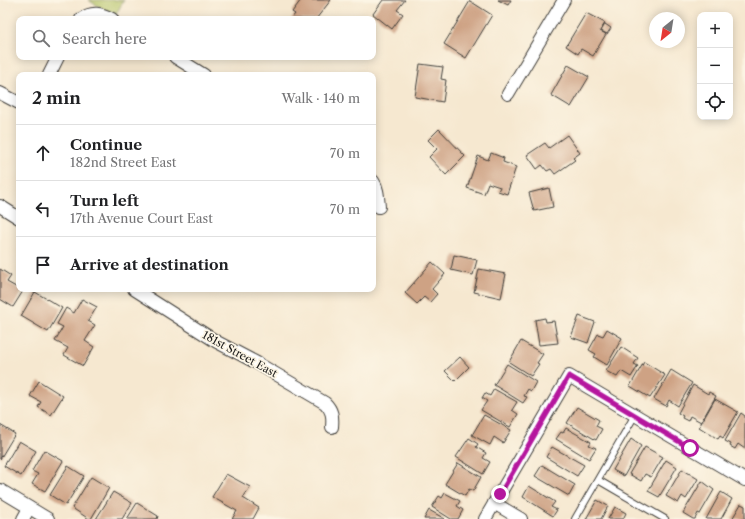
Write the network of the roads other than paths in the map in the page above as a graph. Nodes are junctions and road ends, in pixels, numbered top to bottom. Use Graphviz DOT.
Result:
graph roads {
  1 [pos="564,0"];
  2 [pos="88,16"];
  3 [pos="107,16"];
  4 [pos="56,60"];
  5 [pos="180,60"];
  6 [pos="50,72"];
  7 [pos="199,72"];
  8 [pos="0,93"];
  9 [pos="508,94"];
  10 [pos="16,101"];
  11 [pos="376,188"];
  12 [pos="0,206"];
  13 [pos="379,207"];
  14 [pos="16,216"];
  15 [pos="139,292"];
  16 [pos="635,415"];
  17 [pos="332,427"];
  18 [pos="598,480"];
  19 [pos="745,480"];
  20 [pos="0,490"];
  21 [pos="494,503"];
  22 [pos="29,508"];
  23 [pos="23,519"];
  24 [pos="48,519"];
  25 [pos="485,519"];
  26 [pos="521,519"];
  27 [pos="576,519"];
  28 [pos="665,519"];
  1 -- 9 [label="street"];
  2 -- 3 [label="street"];
  4 -- 6 [label="street"];
  5 -- 7 [label="street"];
  8 -- 10 [label="street"];
  11 -- 13 [label="street"];
  12 -- 14 [label="street"];
  15 -- 17 [label="street, 181st Street East"];
  16 -- 18 [label="lane"];
  16 -- 19 [label="street"];
  16 -- 21 [label="street"];
  18 -- 27 [label="lane"];
  18 -- 28 [label="lane"];
  20 -- 22 [label="street"];
  21 -- 25 [label="street"];
  21 -- 26 [label="street"];
  22 -- 23 [label="street"];
  22 -- 24 [label="street"];
}
